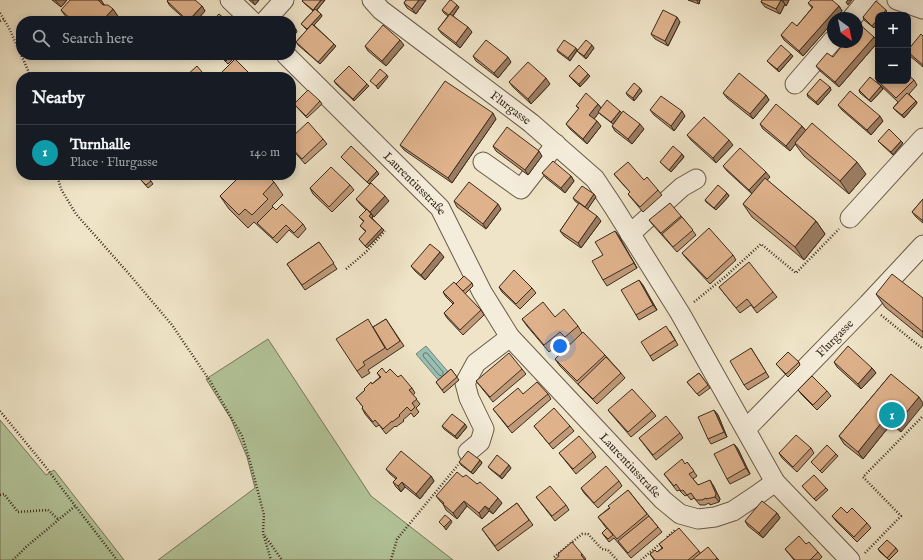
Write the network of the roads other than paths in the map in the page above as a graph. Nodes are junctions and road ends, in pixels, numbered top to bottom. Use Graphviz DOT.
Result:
graph roads {
  1 [pos="230,0"];
  2 [pos="284,0"];
  3 [pos="372,0"];
  4 [pos="867,0"];
  5 [pos="897,0"];
  6 [pos="923,9"];
  7 [pos="857,12"];
  8 [pos="247,16"];
  9 [pos="270,16"];
  10 [pos="827,47"];
  11 [pos="291,60"];
  12 [pos="795,84"];
  13 [pos="923,138"];
  14 [pos="556,144"];
  15 [pos="483,162"];
  16 [pos="696,179"];
  17 [pos="850,218"];
  18 [pos="630,234"];
  19 [pos="923,245"];
  20 [pos="510,337"];
  21 [pos="746,429"];
  22 [pos="468,452"];
  23 [pos="775,482"];
  24 [pos="848,557"];
  1 -- 8 [label="street"];
  2 -- 9 [label="street"];
  3 -- 14 [label="street, Flurgasse"];
  4 -- 7 [label="street"];
  5 -- 6 [label="street"];
  10 -- 12 [label="street"];
  11 -- 20 [label="street, Laurentiusstraße"];
  13 -- 17 [label="street"];
  14 -- 15 [label="street"];
  14 -- 18 [label="street, Flurgasse"];
  16 -- 18 [label="street"];
  18 -- 21 [label="street, Flurgasse"];
  19 -- 21 [label="street, Flurgasse"];
  20 -- 22 [label="street"];
  20 -- 23 [label="street, Laurentiusstraße"];
  21 -- 23 [label="street, Flurgasse"];
  23 -- 24 [label="street, Flurgasse"];
}
